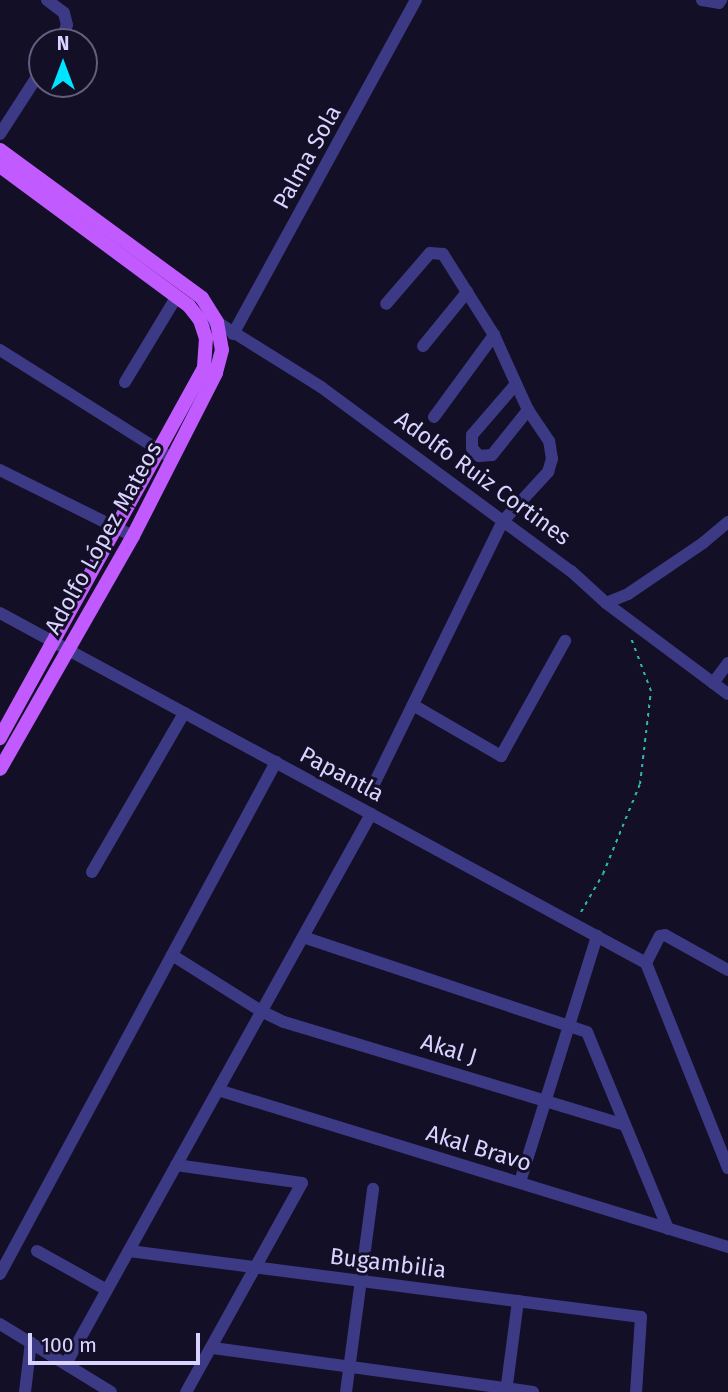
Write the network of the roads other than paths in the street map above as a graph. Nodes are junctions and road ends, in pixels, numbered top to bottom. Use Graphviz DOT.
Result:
graph roads {
  1 [pos="47,0"];
  2 [pos="416,0"];
  3 [pos="702,0"];
  4 [pos="721,0"];
  5 [pos="66,28"];
  6 [pos="28,91"];
  7 [pos="0,134"];
  8 [pos="0,150"];
  9 [pos="0,166"];
  10 [pos="467,292"];
  11 [pos="177,296"];
  12 [pos="386,304"];
  13 [pos="200,320"];
  14 [pos="217,322"];
  15 [pos="233,334"];
  16 [pos="494,335"];
  17 [pos="423,346"];
  18 [pos="0,350"];
  19 [pos="125,382"];
  20 [pos="516,384"];
  21 [pos="528,410"];
  22 [pos="434,417"];
  23 [pos="159,449"];
  24 [pos="174,459"];
  25 [pos="0,470"];
  26 [pos="503,521"];
  27 [pos="728,522"];
  28 [pos="116,528"];
  29 [pos="133,536"];
  30 [pos="606,603"];
  31 [pos="0,613"];
  32 [pos="565,641"];
  33 [pos="53,642"];
  34 [pos="67,649"];
  35 [pos="728,663"];
  36 [pos="713,682"];
  37 [pos="728,694"];
  38 [pos="412,705"];
  39 [pos="184,713"];
  40 [pos="0,738"];
  41 [pos="275,762"];
  42 [pos="0,769"];
  43 [pos="372,788"];
  44 [pos="371,814"];
  45 [pos="92,872"];
  46 [pos="597,936"];
  47 [pos="303,937"];
  48 [pos="172,955"];
  49 [pos="646,963"];
  50 [pos="728,970"];
  51 [pos="261,1011"];
  52 [pos="571,1025"];
  53 [pos="218,1090"];
  54 [pos="547,1100"];
  55 [pos="625,1125"];
  56 [pos="176,1165"];
  57 [pos="728,1168"];
  58 [pos="520,1182"];
  59 [pos="373,1189"];
  60 [pos="668,1228"];
  61 [pos="728,1247"];
  62 [pos="37,1251"];
  63 [pos="128,1251"];
  64 [pos="257,1268"];
  65 [pos="0,1274"];
  66 [pos="361,1281"];
  67 [pos="107,1290"];
  68 [pos="518,1301"];
  69 [pos="0,1324"];
  70 [pos="31,1342"];
  71 [pos="213,1348"];
  72 [pos="67,1362"];
  73 [pos="350,1367"];
  74 [pos="506,1390"];
  75 [pos="25,1392"];
  76 [pos="111,1392"];
  77 [pos="186,1392"];
  78 [pos="346,1392"];
  79 [pos="533,1392"];
  80 [pos="636,1392"];
  1 -- 5 [label="street"];
  2 -- 15 [label="street, Palma Sola"];
  3 -- 4 [label="street"];
  6 -- 7 [label="street"];
  8 -- 14 [label="main road, Adolfo Ruiz Cortines"];
  9 -- 11 [label="main road"];
  10 -- 12 [label="street"];
  10 -- 16 [label="street"];
  10 -- 17 [label="street"];
  11 -- 13 [label="main road"];
  11 -- 19 [label="street"];
  13 -- 14 [label="street"];
  13 -- 23 [label="main road, Adolfo López Mateos"];
  14 -- 15 [label="street, Adolfo Ruiz Cortines"];
  14 -- 24 [label="main road, Adolfo López Mateos"];
  15 -- 26 [label="street, Adolfo Ruiz Cortines"];
  16 -- 20 [label="street"];
  16 -- 22 [label="street"];
  18 -- 23 [label="street"];
  20 -- 21 [label="street"];
  20 -- 21 [label="street"];
  21 -- 26 [label="street"];
  23 -- 24 [label="street"];
  23 -- 28 [label="main road, Adolfo López Mateos"];
  24 -- 29 [label="main road, Adolfo López Mateos"];
  25 -- 28 [label="street"];
  26 -- 30 [label="street, Adolfo Ruiz Cortines"];
  26 -- 38 [label="street"];
  27 -- 30 [label="street"];
  28 -- 29 [label="street"];
  28 -- 33 [label="main road, Adolfo López Mateos"];
  29 -- 34 [label="main road, Adolfo López Mateos"];
  30 -- 36 [label="street, Adolfo Ruiz Cortines"];
  31 -- 33 [label="street, Papantla"];
  32 -- 38 [label="street"];
  33 -- 34 [label="street, Papantla"];
  33 -- 40 [label="main road, Adolfo López Mateos"];
  34 -- 39 [label="street, Papantla"];
  34 -- 42 [label="main road, Adolfo López Mateos"];
  35 -- 36 [label="street"];
  36 -- 37 [label="street, Adolfo Ruiz Cortines"];
  38 -- 43 [label="street"];
  39 -- 41 [label="street, Papantla"];
  39 -- 45 [label="street"];
  41 -- 44 [label="street, Papantla"];
  41 -- 48 [label="street"];
  44 -- 46 [label="street, Papantla"];
  44 -- 47 [label="street"];
  46 -- 49 [label="street, Papantla"];
  46 -- 52 [label="street"];
  47 -- 51 [label="street"];
  47 -- 52 [label="street"];
  48 -- 51 [label="street, Akal J"];
  48 -- 65 [label="street"];
  49 -- 50 [label="street"];
  49 -- 57 [label="street"];
  51 -- 53 [label="street"];
  51 -- 54 [label="street, Akal J"];
  52 -- 54 [label="street"];
  52 -- 55 [label="street"];
  53 -- 56 [label="street"];
  53 -- 58 [label="street, Akal Bravo"];
  54 -- 55 [label="street, Akal J"];
  54 -- 58 [label="street"];
  55 -- 60 [label="street"];
  56 -- 63 [label="street"];
  56 -- 64 [label="street"];
  58 -- 60 [label="street, Akal Bravo"];
  59 -- 66 [label="street"];
  60 -- 61 [label="street, Akal Bravo"];
  62 -- 67 [label="street"];
  63 -- 64 [label="street, Bugambilia"];
  63 -- 67 [label="street"];
  64 -- 66 [label="street, Bugambilia"];
  64 -- 71 [label="street"];
  66 -- 68 [label="street, Bugambilia"];
  66 -- 73 [label="street"];
  67 -- 72 [label="street"];
  68 -- 74 [label="street"];
  68 -- 80 [label="street, Bugambilia"];
  69 -- 70 [label="street"];
  70 -- 72 [label="street"];
  70 -- 75 [label="street"];
  71 -- 73 [label="street"];
  71 -- 77 [label="street"];
  72 -- 76 [label="street"];
  73 -- 74 [label="street"];
  73 -- 78 [label="street"];
  74 -- 79 [label="street"];
}
